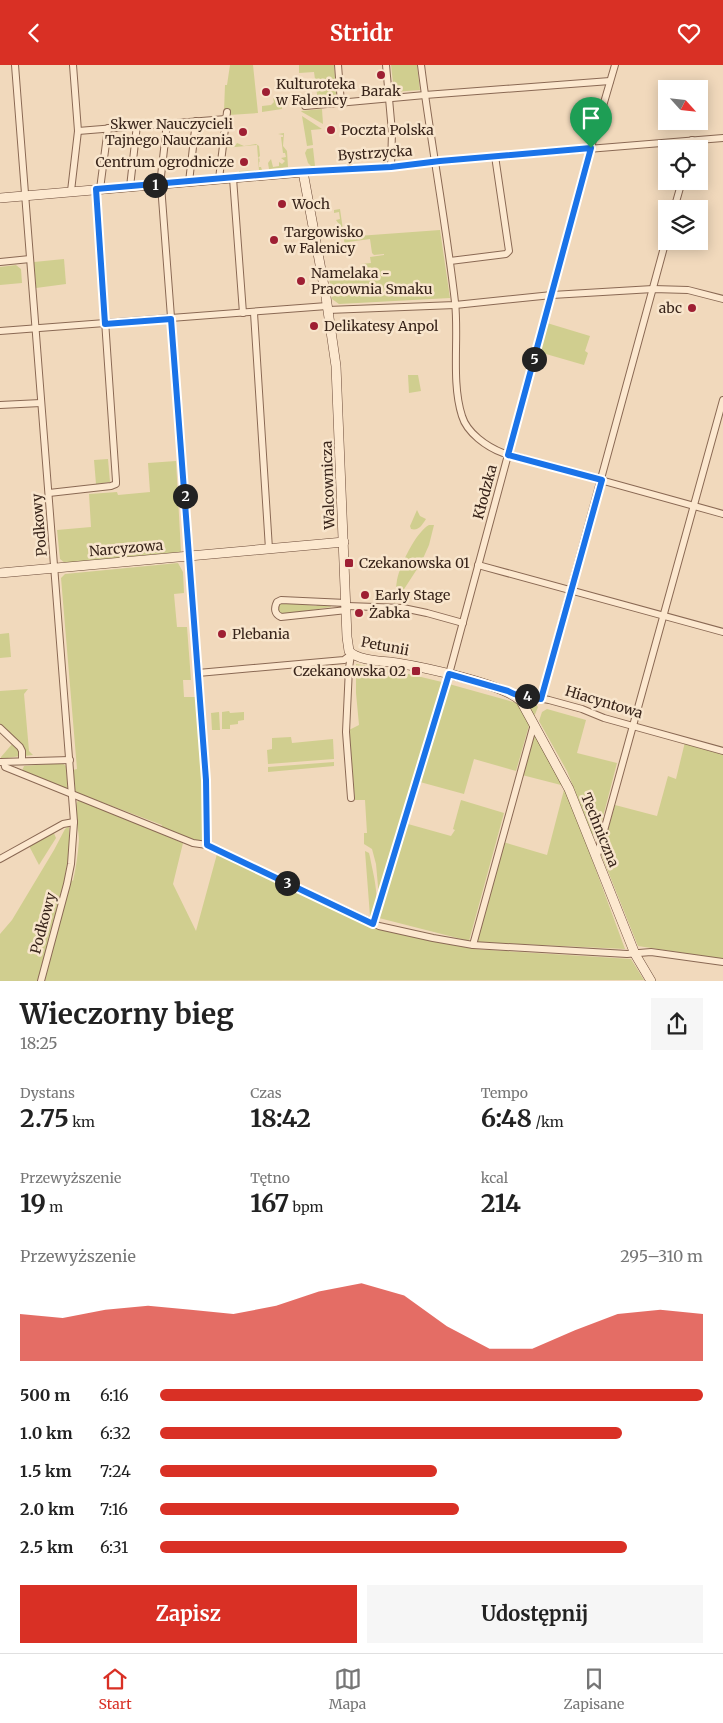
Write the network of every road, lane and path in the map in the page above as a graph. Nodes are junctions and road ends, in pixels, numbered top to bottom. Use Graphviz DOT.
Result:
graph roads {
  1 [pos="15,65"];
  2 [pos="73,65"];
  3 [pos="338,65"];
  4 [pos="386,65"];
  5 [pos="421,65"];
  6 [pos="615,65"];
  7 [pos="610,81"];
  8 [pos="425,95"];
  9 [pos="389,98"];
  10 [pos="342,103"];
  11 [pos="305,107"];
  12 [pos="196,121"];
  13 [pos="167,123"];
  14 [pos="137,125"];
  15 [pos="108,128"];
  16 [pos="78,131"];
  17 [pos="723,138"];
  18 [pos="692,140"];
  19 [pos="658,143"];
  20 [pos="591,148"];
  21 [pos="495,156"];
  22 [pos="436,161"];
  23 [pos="391,167"];
  24 [pos="303,172"];
  25 [pos="233,178"];
  26 [pos="219,179"];
  27 [pos="189,182"];
  28 [pos="160,185"];
  29 [pos="130,187"];
  30 [pos="98,189"];
  31 [pos="71,191"];
  32 [pos="25,196"];
  33 [pos="0,198"];
  34 [pos="663,250"];
  35 [pos="30,259"];
  36 [pos="450,261"];
  37 [pos="0,262"];
  38 [pos="653,289"];
  39 [pos="552,295"];
  40 [pos="723,299"];
  41 [pos="455,305"];
  42 [pos="327,308"];
  43 [pos="244,313"];
  44 [pos="254,313"];
  45 [pos="171,319"];
  46 [pos="105,324"];
  47 [pos="35,329"];
  48 [pos="0,331"];
  49 [pos="723,400"];
  50 [pos="41,403"];
  51 [pos="0,405"];
  52 [pos="508,455"];
  53 [pos="602,480"];
  54 [pos="49,493"];
  55 [pos="694,506"];
  56 [pos="723,514"];
  57 [pos="344,542"];
  58 [pos="269,549"];
  59 [pos="189,556"];
  60 [pos="478,565"];
  61 [pos="55,568"];
  62 [pos="0,573"];
  63 [pos="571,590"];
  64 [pos="347,606"];
  65 [pos="663,616"];
  66 [pos="463,623"];
  67 [pos="723,632"];
  68 [pos="352,654"];
  69 [pos="198,673"];
  70 [pos="449,674"];
  71 [pos="514,695"];
  72 [pos="541,699"];
  73 [pos="534,724"];
  74 [pos="633,726"];
  75 [pos="0,728"];
  76 [pos="723,751"];
  77 [pos="70,760"];
  78 [pos="22,761"];
  79 [pos="2,762"];
  80 [pos="72,795"];
  81 [pos="351,797"];
  82 [pos="74,822"];
  83 [pos="207,845"];
  84 [pos="596,857"];
  85 [pos="0,859"];
  86 [pos="373,924"];
  87 [pos="473,945"];
  88 [pos="635,954"];
  89 [pos="723,962"];
  90 [pos="41,981"];
  91 [pos="651,981"];
  1 -- 32 [label="street, Podkowy"];
  2 -- 16 [label="street"];
  3 -- 10 [label="street"];
  4 -- 9 [label="street"];
  5 -- 8 [label="street"];
  6 -- 7 [label="street, Kłodzka"];
  7 -- 8 [label="street"];
  7 -- 20 [label="street, Kłodzka"];
  8 -- 9 [label="street"];
  8 -- 22 [label="street"];
  9 -- 10 [label="street"];
  9 -- 23 [label="street"];
  10 -- 11 [label="street"];
  12 -- 13 [label="street"];
  12 -- 26 [label="street"];
  12 -- 27 [label="street"];
  13 -- 14 [label="street"];
  13 -- 28 [label="street"];
  14 -- 15 [label="street"];
  14 -- 29 [label="street"];
  15 -- 16 [label="street"];
  15 -- 30 [label="street"];
  16 -- 31 [label="street"];
  17 -- 18 [label="street, Bystrzycka"];
  19 -- 20 [label="street, Bystrzycka"];
  20 -- 21 [label="street, Bystrzycka"];
  20 -- 39 [label="street, Kłodzka"];
  21 -- 22 [label="street, Bystrzycka"];
  21 -- 36 [label="street"];
  22 -- 23 [label="street, Bystrzycka"];
  22 -- 36 [label="street"];
  23 -- 24 [label="street, Bystrzycka"];
  24 -- 25 [label="street, Bystrzycka"];
  24 -- 42 [label="street, Walcownicza"];
  25 -- 26 [label="street, Bystrzycka"];
  25 -- 43 [label="street"];
  26 -- 27 [label="street, Bystrzycka"];
  27 -- 28 [label="street, Bystrzycka"];
  28 -- 29 [label="street, Bystrzycka"];
  28 -- 45 [label="street"];
  29 -- 30 [label="street, Bystrzycka"];
  30 -- 31 [label="street, Bystrzycka"];
  30 -- 46 [label="street"];
  31 -- 32 [label="street, Bystrzycka"];
  32 -- 33 [label="street, Bystrzycka"];
  32 -- 35 [label="street, Podkowy"];
  34 -- 38 [label="street"];
  35 -- 37 [label="street"];
  35 -- 47 [label="street, Podkowy"];
  36 -- 41 [label="street"];
  38 -- 39 [label="street"];
  38 -- 40 [label="street"];
  38 -- 53 [label="street"];
  39 -- 41 [label="street"];
  39 -- 52 [label="street, Kłodzka"];
  41 -- 42 [label="street"];
  41 -- 52 [label="street"];
  42 -- 44 [label="street"];
  42 -- 57 [label="street, Walcownicza"];
  43 -- 44 [label="street"];
  43 -- 45 [label="street"];
  44 -- 58 [label="street"];
  45 -- 46 [label="street"];
  45 -- 59 [label="street"];
  46 -- 47 [label="street"];
  46 -- 54 [label="street"];
  47 -- 48 [label="street"];
  47 -- 50 [label="street, Podkowy"];
  49 -- 55 [label="street"];
  50 -- 51 [label="street"];
  50 -- 54 [label="street, Podkowy"];
  52 -- 53 [label="street"];
  52 -- 60 [label="street, Kłodzka"];
  53 -- 55 [label="street"];
  53 -- 63 [label="street"];
  54 -- 61 [label="street, Podkowy"];
  55 -- 56 [label="street"];
  55 -- 65 [label="street"];
  57 -- 58 [label="street, Narcyzowa"];
  57 -- 64 [label="street, Walcownicza"];
  58 -- 59 [label="street, Narcyzowa"];
  59 -- 61 [label="street, Narcyzowa"];
  59 -- 69 [label="street"];
  60 -- 63 [label="street"];
  60 -- 66 [label="street, Kłodzka"];
  61 -- 62 [label="street, Narcyzowa"];
  61 -- 77 [label="street, Podkowy"];
  63 -- 65 [label="street"];
  63 -- 72 [label="street"];
  64 -- 64 [label="street"];
  64 -- 66 [label="street"];
  64 -- 68 [label="street, Walcownicza"];
  65 -- 67 [label="street"];
  65 -- 74 [label="street"];
  66 -- 70 [label="street, Kłodzka"];
  68 -- 69 [label="street, Petunii"];
  68 -- 70 [label="street, Petunii"];
  68 -- 81 [label="street, Walcownicza"];
  69 -- 83 [label="street"];
  70 -- 71 [label="street, Hiacyntowa"];
  70 -- 86 [label="street, Kłodzka"];
  71 -- 72 [label="street, Hiacyntowa"];
  71 -- 73 [label="street, Techniczna"];
  72 -- 74 [label="street, Hiacyntowa"];
  73 -- 84 [label="street, Techniczna"];
  73 -- 87 [label="street"];
  74 -- 76 [label="street, Hiacyntowa"];
  74 -- 84 [label="street"];
  75 -- 78 [label="street"];
  77 -- 78 [label="street"];
  77 -- 80 [label="street, Podkowy"];
  78 -- 79 [label="street"];
  79 -- 80 [label="street"];
  80 -- 82 [label="street, Podkowy"];
  80 -- 83 [label="street"];
  82 -- 85 [label="street"];
  82 -- 90 [label="street, Podkowy"];
  83 -- 86 [label="street"];
  84 -- 88 [label="street, Techniczna"];
  86 -- 87 [label="street"];
  87 -- 88 [label="street"];
  88 -- 89 [label="street"];
  88 -- 91 [label="street, Techniczna"];
}
